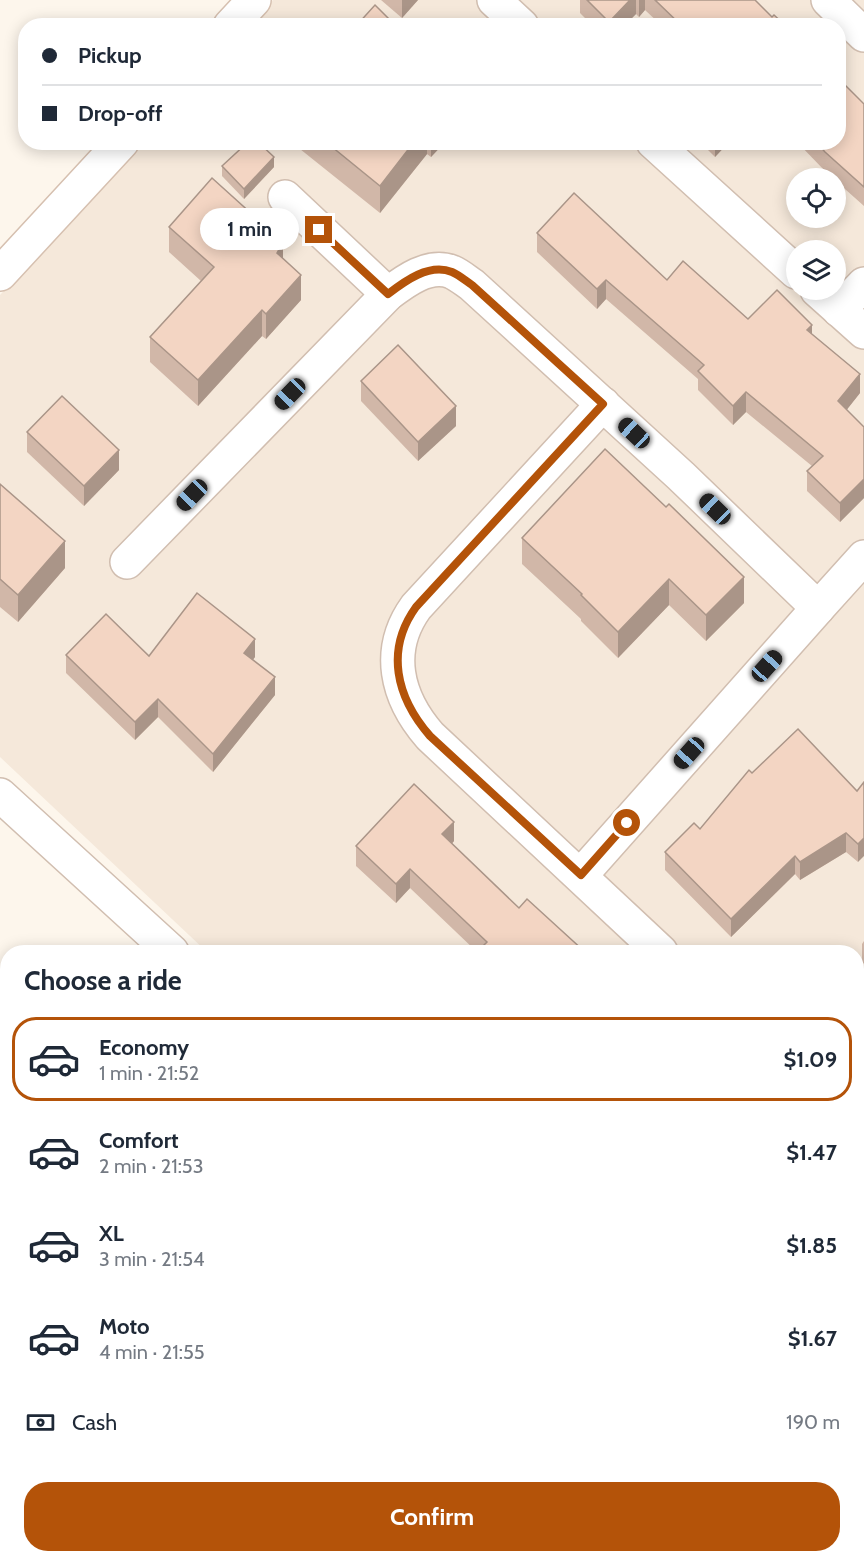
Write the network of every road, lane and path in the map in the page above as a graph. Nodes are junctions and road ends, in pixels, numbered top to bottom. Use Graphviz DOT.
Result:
graph roads {
  1 [pos="254,0"];
  2 [pos="494,0"];
  3 [pos="828,0"];
  4 [pos="237,18"];
  5 [pos="513,18"];
  6 [pos="864,35"];
  7 [pos="115,150"];
  8 [pos="662,150"];
  9 [pos="285,197"];
  10 [pos="786,263"];
  11 [pos="0,274"];
  12 [pos="864,284"];
  13 [pos="846,292"];
  14 [pos="388,294"];
  15 [pos="828,300"];
  16 [pos="864,333"];
  17 [pos="603,404"];
  18 [pos="864,557"];
  19 [pos="127,562"];
  20 [pos="818,608"];
  21 [pos="0,795"];
  22 [pos="581,875"];
  23 [pos="164,945"];
  24 [pos="654,945"];
  1 -- 4 [label="street"];
  2 -- 5 [label="street"];
  3 -- 6 [label="street"];
  7 -- 11 [label="street"];
  8 -- 10 [label="street"];
  9 -- 14 [label="street"];
  12 -- 13 [label="street"];
  14 -- 17 [label="street"];
  14 -- 19 [label="street"];
  15 -- 16 [label="street"];
  17 -- 20 [label="street"];
  17 -- 22 [label="street"];
  18 -- 20 [label="street"];
  20 -- 22 [label="street"];
  21 -- 23 [label="street"];
  22 -- 24 [label="street"];
}
